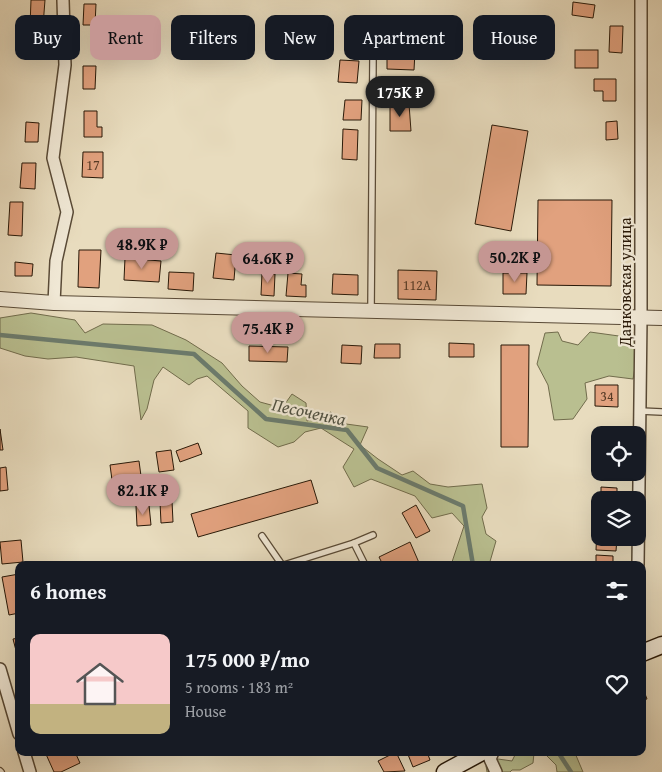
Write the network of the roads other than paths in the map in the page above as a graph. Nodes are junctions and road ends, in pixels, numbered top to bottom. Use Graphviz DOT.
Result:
graph roads {
  1 [pos="63,0"];
  2 [pos="641,0"];
  3 [pos="373,60"];
  4 [pos="0,299"];
  5 [pos="54,303"];
  6 [pos="371,310"];
  7 [pos="642,318"];
  8 [pos="662,318"];
  9 [pos="640,411"];
  10 [pos="662,412"];
  11 [pos="373,535"];
  12 [pos="262,536"];
  13 [pos="354,543"];
  14 [pos="280,561"];
  15 [pos="296,561"];
  16 [pos="363,561"];
  17 [pos="638,561"];
  18 [pos="662,645"];
  19 [pos="646,651"];
  20 [pos="0,669"];
  21 [pos="15,720"];
  22 [pos="25,756"];
  23 [pos="475,756"];
  24 [pos="491,756"];
  25 [pos="30,772"];
  26 [pos="445,772"];
  27 [pos="496,772"];
  1 -- 5 [label="street"];
  2 -- 7 [label="street, Данковская улица"];
  3 -- 6 [label="lane"];
  4 -- 5 [label="street"];
  5 -- 6 [label="street"];
  6 -- 7 [label="street"];
  7 -- 8 [label="street"];
  7 -- 9 [label="street, Данковская улица"];
  9 -- 10 [label="lane"];
  9 -- 17 [label="street, Данковская улица"];
  11 -- 13 [label="lane"];
  12 -- 14 [label="lane"];
  13 -- 15 [label="lane"];
  13 -- 16 [label="lane"];
  18 -- 19 [label="main road"];
  20 -- 21 [label="street"];
  22 -- 25 [label="street"];
  23 -- 26 [label="main road"];
  24 -- 27 [label="street"];
}
